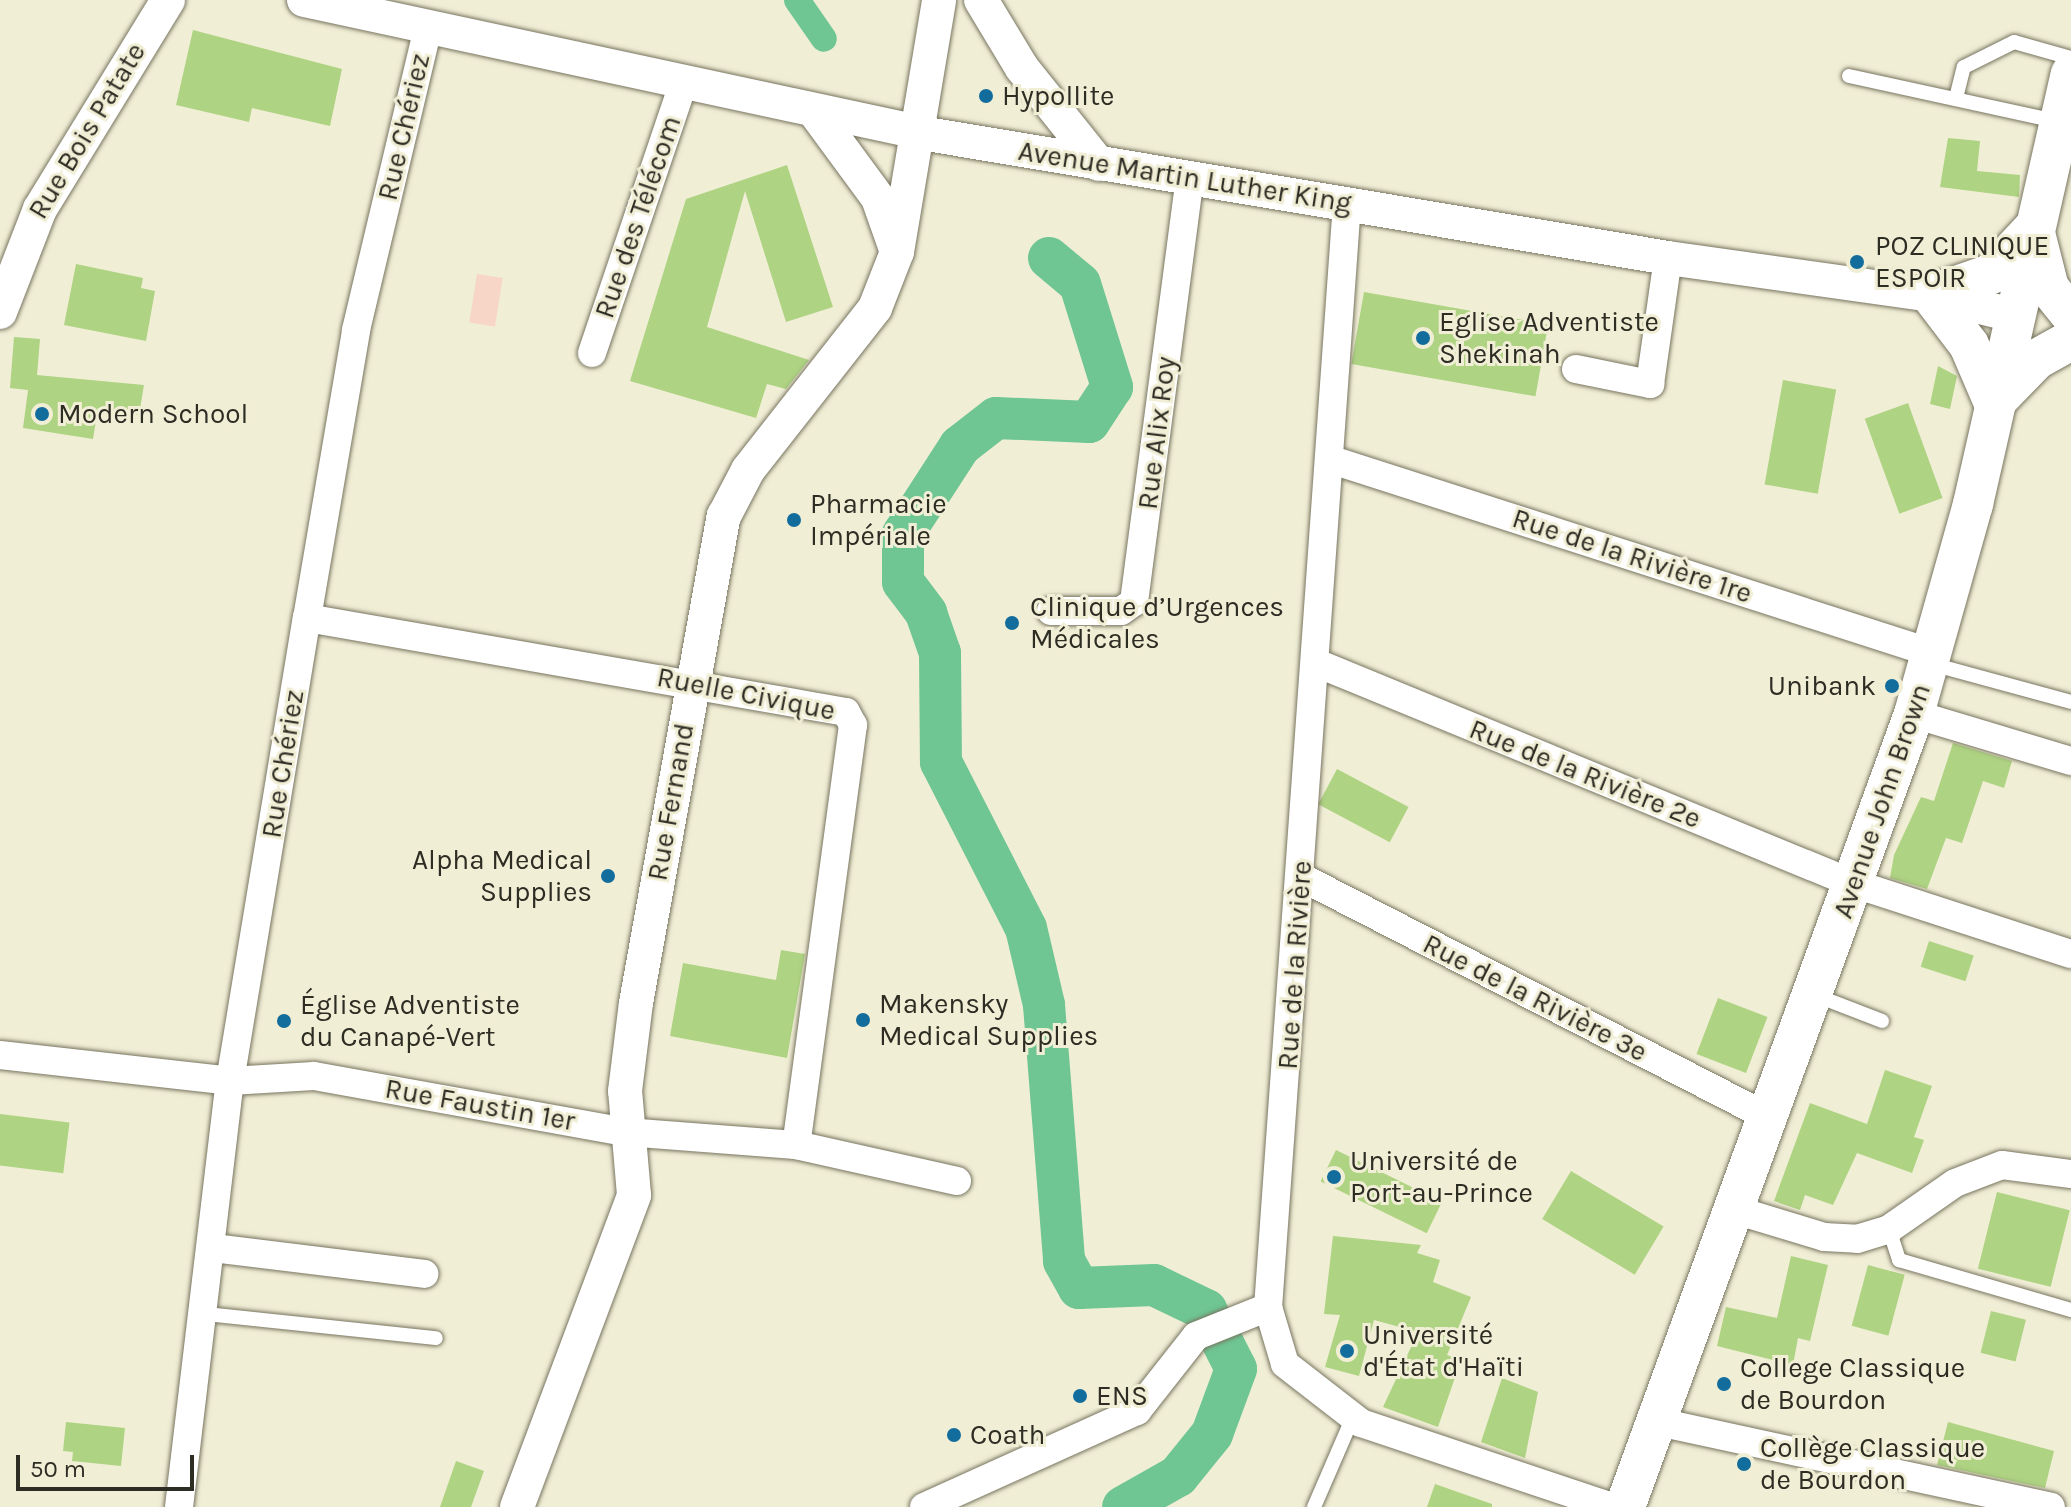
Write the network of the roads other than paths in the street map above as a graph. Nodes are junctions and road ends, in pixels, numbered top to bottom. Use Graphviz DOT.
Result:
graph roads {
  1 [pos="168,0"];
  2 [pos="304,0"];
  3 [pos="939,0"];
  4 [pos="981,0"];
  5 [pos="342,4"];
  6 [pos="428,27"];
  7 [pos="2071,58"];
  8 [pos="2071,74"];
  9 [pos="1849,76"];
  10 [pos="684,81"];
  11 [pos="1956,98"];
  12 [pos="814,111"];
  13 [pos="2059,122"];
  14 [pos="919,132"];
  15 [pos="1099,164"];
  16 [pos="1190,178"];
  17 [pos="1347,203"];
  18 [pos="2035,227"];
  19 [pos="897,252"];
  20 [pos="1668,258"];
  21 [pos="1931,295"];
  22 [pos="0,312"];
  23 [pos="2013,315"];
  24 [pos="2071,315"];
  25 [pos="2071,327"];
  26 [pos="2071,340"];
  27 [pos="592,353"];
  28 [pos="1576,369"];
  29 [pos="1994,403"];
  30 [pos="1332,460"];
  31 [pos="1051,611"];
  32 [pos="307,618"];
  33 [pos="1931,658"];
  34 [pos="1319,664"];
  35 [pos="691,681"];
  36 [pos="2071,702"];
  37 [pos="1914,714"];
  38 [pos="2071,761"];
  39 [pos="1301,877"];
  40 [pos="1852,883"];
  41 [pos="2071,954"];
  42 [pos="1814,995"];
  43 [pos="1882,1021"];
  44 [pos="0,1055"];
  45 [pos="230,1081"];
  46 [pos="1770,1118"];
  47 [pos="626,1132"];
  48 [pos="796,1145"];
  49 [pos="2071,1174"];
  50 [pos="957,1181"];
  51 [pos="1732,1209"];
  52 [pos="1889,1229"];
  53 [pos="213,1248"];
  54 [pos="424,1274"];
  55 [pos="1268,1307"];
  56 [pos="2071,1310"];
  57 [pos="206,1314"];
  58 [pos="436,1338"];
  59 [pos="1353,1417"];
  60 [pos="1654,1421"];
  61 [pos="179,1507"];
  62 [pos="517,1507"];
  63 [pos="924,1507"];
  64 [pos="1314,1507"];
  65 [pos="1612,1507"];
  66 [pos="1625,1507"];
  67 [pos="2051,1507"];
  1 -- 22 [label="street, Rue Bois Patate"];
  2 -- 5 [label="street, Avenue Martin Luther King"];
  3 -- 14 [label="street, Rue Fernand"];
  4 -- 15 [label="street"];
  5 -- 6 [label="street, Avenue Martin Luther King"];
  6 -- 10 [label="street, Avenue Martin Luther King"];
  6 -- 32 [label="street, Rue Chériez"];
  7 -- 11 [label="lane"];
  8 -- 13 [label="main road, Avenue John Brown"];
  9 -- 11 [label="lane"];
  10 -- 12 [label="street, Avenue Martin Luther King"];
  10 -- 27 [label="street, Rue des Télécom"];
  11 -- 13 [label="lane"];
  12 -- 14 [label="street, Avenue Martin Luther King"];
  12 -- 19 [label="street"];
  13 -- 18 [label="main road, Avenue John Brown"];
  14 -- 15 [label="street, Avenue Martin Luther King"];
  14 -- 19 [label="street, Rue Fernand"];
  15 -- 16 [label="street, Avenue Martin Luther King"];
  16 -- 17 [label="street, Avenue Martin Luther King"];
  16 -- 31 [label="street, Rue Alix Roy"];
  17 -- 20 [label="street, Avenue Martin Luther King"];
  17 -- 30 [label="street, Rue de la Rivière"];
  18 -- 21 [label="main road"];
  18 -- 23 [label="main road, Avenue John Brown"];
  18 -- 24 [label="main road"];
  19 -- 35 [label="street, Rue Fernand"];
  20 -- 21 [label="street, Avenue Martin Luther King"];
  20 -- 28 [label="street"];
  21 -- 23 [label="street, Avenue Martin Luther King"];
  21 -- 29 [label="main road"];
  23 -- 25 [label="main road, Avenue Martin Luther King"];
  23 -- 29 [label="main road, Avenue John Brown"];
  26 -- 29 [label="main road"];
  29 -- 33 [label="main road, Avenue John Brown"];
  30 -- 33 [label="street, Rue de la Rivière 1re"];
  30 -- 34 [label="street, Rue de la Rivière"];
  32 -- 35 [label="street, Ruelle Civique"];
  32 -- 45 [label="street, Rue Chériez"];
  33 -- 36 [label="lane"];
  33 -- 37 [label="main road, Avenue John Brown"];
  34 -- 39 [label="street, Rue de la Rivière"];
  34 -- 40 [label="street, Rue de la Rivière 2e"];
  35 -- 47 [label="street, Rue Fernand"];
  35 -- 48 [label="street, Ruelle Civique"];
  37 -- 38 [label="street"];
  37 -- 40 [label="main road, Avenue John Brown"];
  39 -- 46 [label="street, Rue de la Rivière 3e"];
  39 -- 55 [label="street, Rue de la Rivière"];
  40 -- 41 [label="street, Rue de la Rivière 2e"];
  40 -- 42 [label="main road, Avenue John Brown"];
  42 -- 43 [label="lane"];
  42 -- 46 [label="main road, Avenue John Brown"];
  44 -- 45 [label="street, Rue Faustin 1er"];
  45 -- 47 [label="street, Rue Faustin 1er"];
  45 -- 53 [label="street, Rue Chériez"];
  46 -- 51 [label="main road, Avenue John Brown"];
  47 -- 48 [label="street, Rue Faustin 1er"];
  47 -- 62 [label="street, Rue Fernand"];
  48 -- 50 [label="street, Rue Faustin 1er"];
  49 -- 52 [label="street"];
  51 -- 52 [label="street"];
  51 -- 60 [label="main road, Avenue John Brown"];
  52 -- 56 [label="lane"];
  53 -- 54 [label="street"];
  53 -- 57 [label="street, Rue Chériez"];
  55 -- 59 [label="street, Rue de la Rivière"];
  55 -- 63 [label="street"];
  57 -- 58 [label="lane"];
  57 -- 61 [label="street, Rue Chériez"];
  59 -- 64 [label="lane"];
  59 -- 65 [label="street, Rue de la Rivière"];
  60 -- 66 [label="main road, Avenue John Brown"];
  60 -- 67 [label="street"];
}
